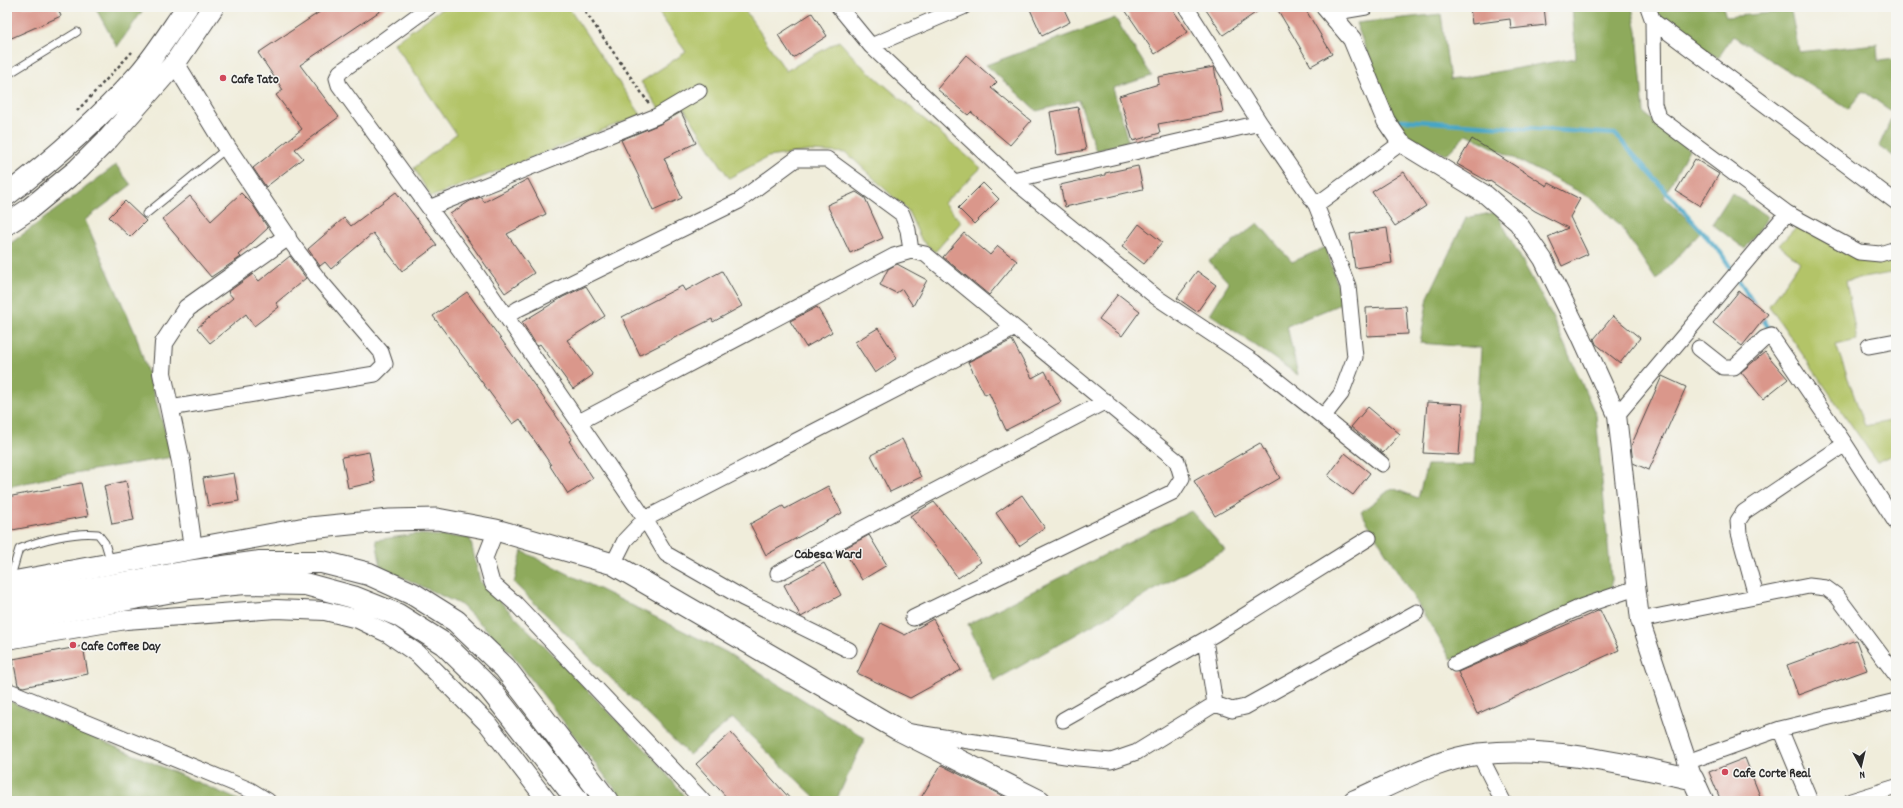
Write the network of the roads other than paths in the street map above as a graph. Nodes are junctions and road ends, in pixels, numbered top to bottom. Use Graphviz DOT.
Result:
graph roads {
  1 [pos="187,7"];
  2 [pos="213,7"];
  3 [pos="429,7"];
  4 [pos="839,7"];
  5 [pos="963,7"];
  6 [pos="1186,7"];
  7 [pos="1366,7"];
  8 [pos="1328,10"];
  9 [pos="1650,14"];
  10 [pos="78,32"];
  11 [pos="871,46"];
  12 [pos="175,63"];
  13 [pos="7,75"];
  14 [pos="699,91"];
  15 [pos="1260,122"];
  16 [pos="1401,143"];
  17 [pos="227,148"];
  18 [pos="1013,180"];
  19 [pos="7,195"];
  20 [pos="1896,202"];
  21 [pos="1316,205"];
  22 [pos="428,208"];
  23 [pos="1788,213"];
  24 [pos="146,214"];
  25 [pos="7,224"];
  26 [pos="287,237"];
  27 [pos="1896,249"];
  28 [pos="911,251"];
  29 [pos="506,317"];
  30 [pos="1015,328"];
  31 [pos="1896,341"];
  32 [pos="1869,346"];
  33 [pos="1699,348"];
  34 [pos="1106,401"];
  35 [pos="170,408"];
  36 [pos="1617,415"];
  37 [pos="1323,417"];
  38 [pos="579,422"];
  39 [pos="1845,444"];
  40 [pos="1382,464"];
  41 [pos="645,519"];
  42 [pos="1896,523"];
  43 [pos="496,530"];
  44 [pos="1369,538"];
  45 [pos="193,549"];
  46 [pos="111,564"];
  47 [pos="613,564"];
  48 [pos="778,573"];
  49 [pos="1636,588"];
  50 [pos="8,590"];
  51 [pos="1756,596"];
  52 [pos="1417,612"];
  53 [pos="913,618"];
  54 [pos="1640,620"];
  55 [pos="7,621"];
  56 [pos="7,640"];
  57 [pos="1205,640"];
  58 [pos="849,650"];
  59 [pos="1455,664"];
  60 [pos="1896,675"];
  61 [pos="7,690"];
  62 [pos="1896,701"];
  63 [pos="1216,704"];
  64 [pos="1063,720"];
  65 [pos="1780,728"];
  66 [pos="897,729"];
  67 [pos="1479,754"];
  68 [pos="1690,770"];
  69 [pos="1896,787"];
  70 [pos="268,801"];
  71 [pos="548,801"];
  72 [pos="578,801"];
  73 [pos="607,801"];
  74 [pos="703,801"];
  75 [pos="1040,801"];
  76 [pos="1354,801"];
  77 [pos="1504,801"];
  78 [pos="1703,801"];
  79 [pos="1810,801"];
  80 [pos="1851,801"];
  1 -- 19 [label="main road"];
  2 -- 12 [label="main road"];
  3 -- 22 [label="street"];
  4 -- 11 [label="street"];
  5 -- 11 [label="street"];
  6 -- 15 [label="street"];
  7 -- 8 [label="street"];
  8 -- 16 [label="street"];
  9 -- 20 [label="street"];
  9 -- 23 [label="street"];
  10 -- 13 [label="lane"];
  11 -- 18 [label="street"];
  12 -- 17 [label="street"];
  12 -- 25 [label="main road"];
  14 -- 22 [label="street"];
  15 -- 18 [label="street"];
  15 -- 21 [label="street"];
  16 -- 21 [label="street"];
  16 -- 36 [label="street"];
  17 -- 24 [label="lane"];
  17 -- 26 [label="street"];
  18 -- 37 [label="street"];
  21 -- 37 [label="street"];
  22 -- 29 [label="street"];
  23 -- 27 [label="street"];
  23 -- 36 [label="street"];
  26 -- 35 [label="street"];
  26 -- 35 [label="street"];
  28 -- 29 [label="street"];
  28 -- 30 [label="street"];
  28 -- 38 [label="street"];
  29 -- 38 [label="street"];
  30 -- 34 [label="street"];
  30 -- 41 [label="street"];
  31 -- 32 [label="street"];
  33 -- 39 [label="street"];
  34 -- 48 [label="street"];
  34 -- 53 [label="street"];
  35 -- 45 [label="street"];
  36 -- 49 [label="street"];
  37 -- 40 [label="street"];
  38 -- 41 [label="street"];
  39 -- 42 [label="street"];
  39 -- 51 [label="street"];
  41 -- 47 [label="street"];
  41 -- 58 [label="street"];
  43 -- 45 [label="main road"];
  43 -- 47 [label="main road"];
  43 -- 74 [label="street"];
  44 -- 57 [label="street"];
  45 -- 46 [label="main road"];
  46 -- 50 [label="main road"];
  46 -- 50 [label="lane"];
  47 -- 66 [label="main road"];
  49 -- 54 [label="street"];
  49 -- 59 [label="street"];
  50 -- 73 [label="highway"];
  51 -- 54 [label="street"];
  51 -- 60 [label="street"];
  52 -- 63 [label="street"];
  54 -- 68 [label="street"];
  55 -- 72 [label="highway"];
  56 -- 71 [label="street"];
  57 -- 63 [label="street"];
  57 -- 64 [label="street"];
  61 -- 70 [label="street"];
  62 -- 65 [label="street"];
  63 -- 66 [label="street"];
  65 -- 68 [label="street"];
  65 -- 79 [label="street"];
  66 -- 75 [label="main road"];
  67 -- 68 [label="main road"];
  67 -- 76 [label="main road"];
  67 -- 77 [label="street"];
  68 -- 78 [label="main road"];
  69 -- 80 [label="street"];
}
